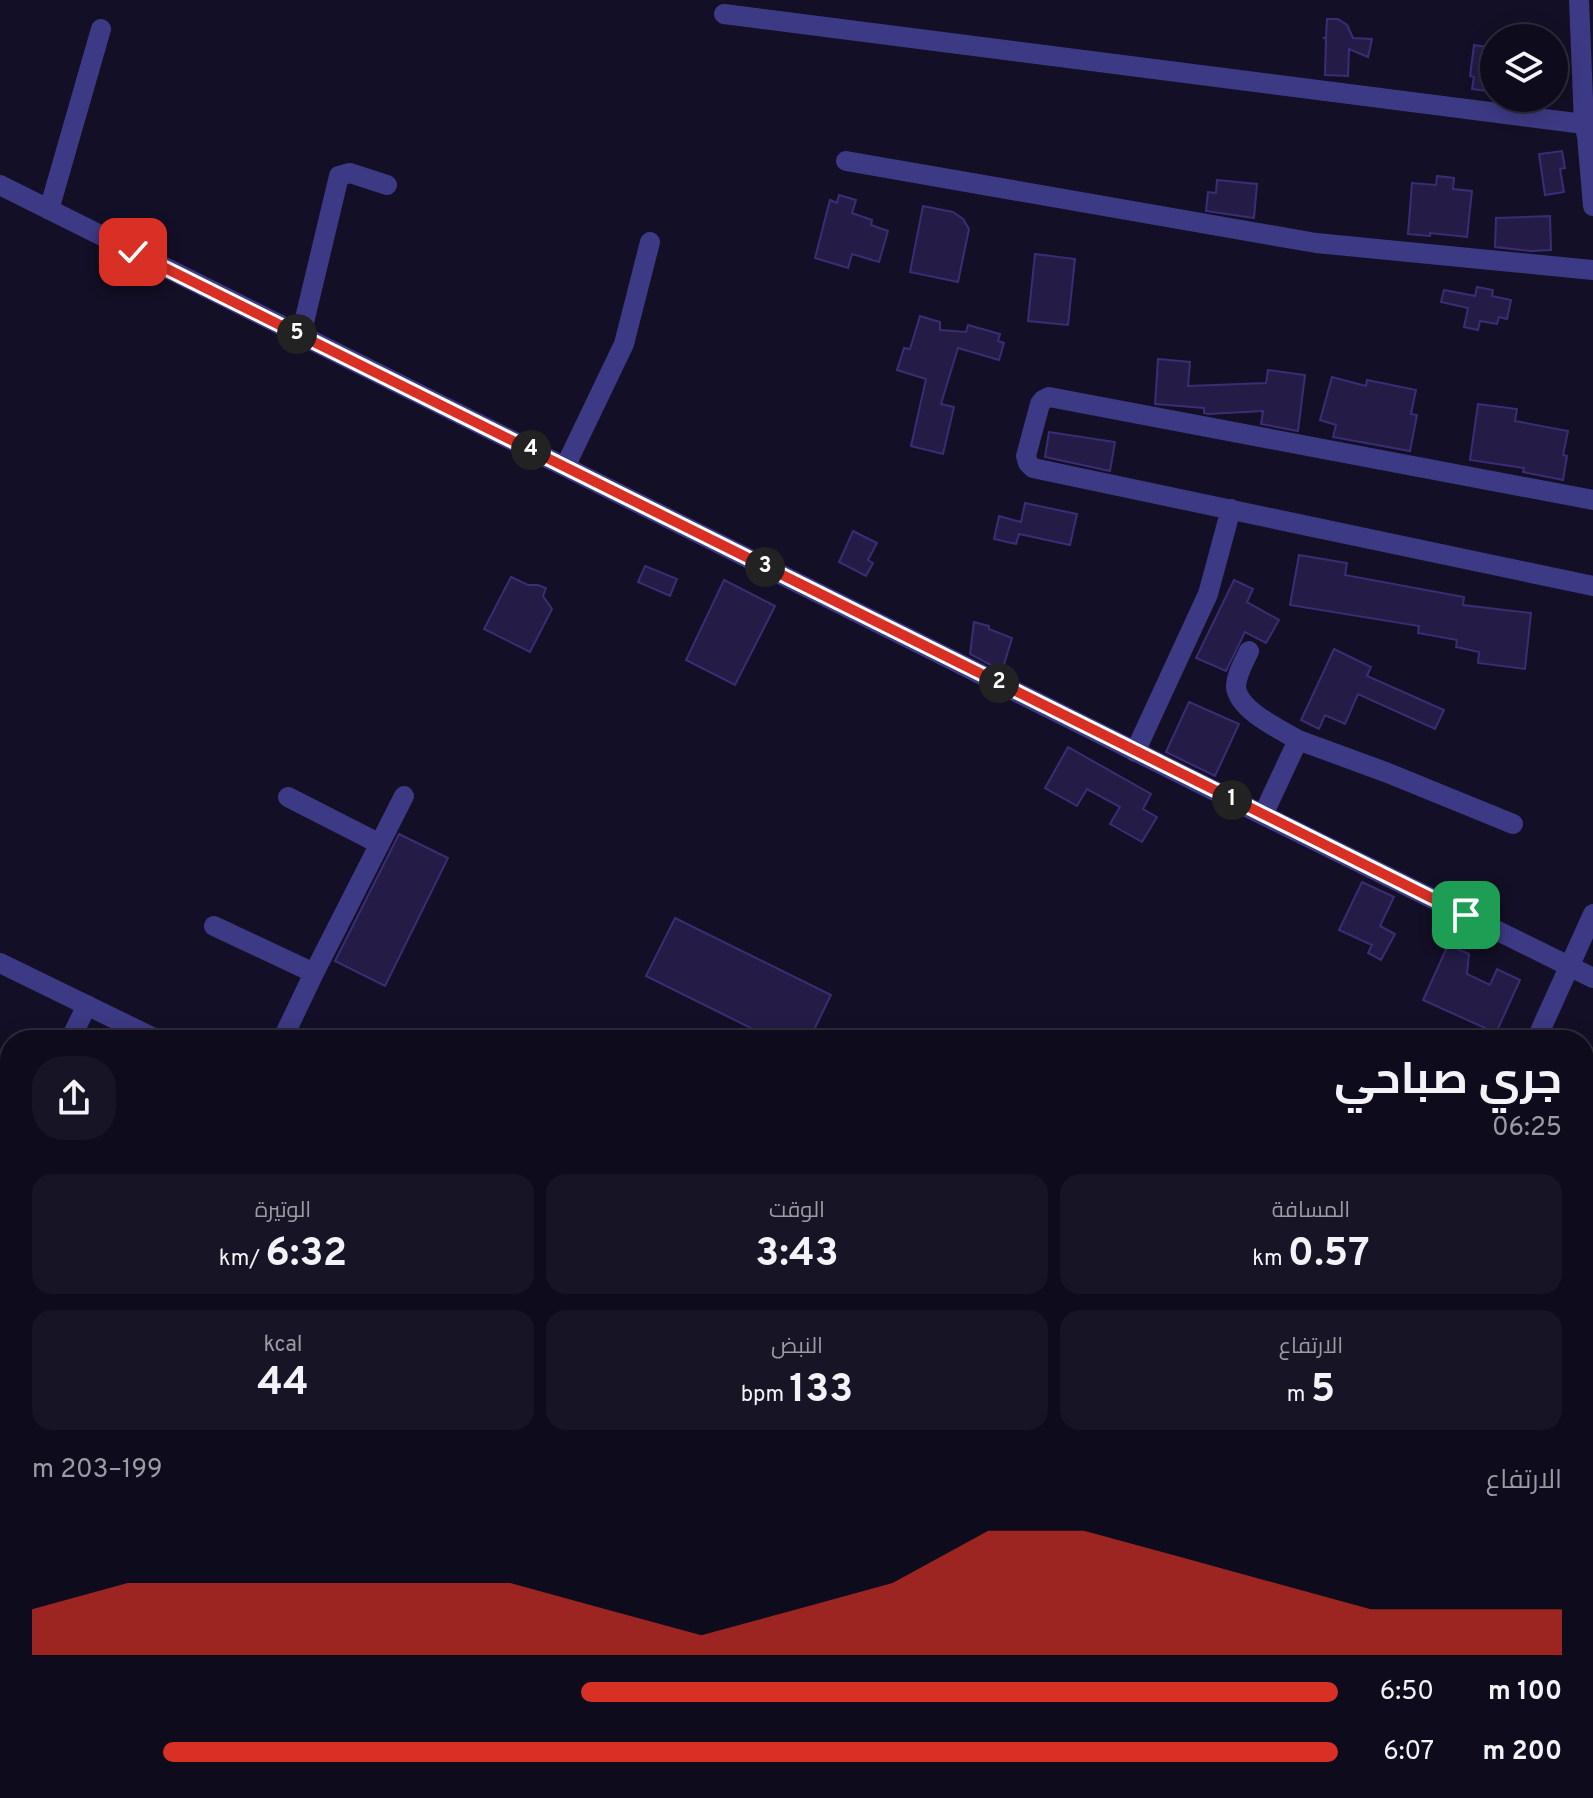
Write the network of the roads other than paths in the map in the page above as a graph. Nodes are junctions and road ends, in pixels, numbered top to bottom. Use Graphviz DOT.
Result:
graph roads {
  1 [pos="1584,4"];
  2 [pos="724,14"];
  3 [pos="101,29"];
  4 [pos="1588,132"];
  5 [pos="846,161"];
  6 [pos="0,185"];
  7 [pos="387,185"];
  8 [pos="1593,206"];
  9 [pos="49,210"];
  10 [pos="650,242"];
  11 [pos="1593,270"];
  12 [pos="301,335"];
  13 [pos="565,467"];
  14 [pos="1593,500"];
  15 [pos="1231,509"];
  16 [pos="1593,586"];
  17 [pos="1249,651"];
  18 [pos="1298,740"];
  19 [pos="1135,752"];
  20 [pos="404,796"];
  21 [pos="288,797"];
  22 [pos="1263,815"];
  23 [pos="1513,824"];
  24 [pos="380,844"];
  25 [pos="1593,914"];
  26 [pos="214,926"];
  27 [pos="0,963"];
  28 [pos="1568,965"];
  29 [pos="314,973"];
  30 [pos="1593,978"];
  31 [pos="87,1005"];
  32 [pos="75,1030"];
  33 [pos="138,1030"];
  34 [pos="287,1030"];
  35 [pos="1540,1030"];
  1 -- 4 [label="street"];
  2 -- 4 [label="street"];
  3 -- 9 [label="street"];
  4 -- 8 [label="street"];
  5 -- 11 [label="street"];
  6 -- 9 [label="street"];
  7 -- 12 [label="street"];
  9 -- 12 [label="street"];
  10 -- 13 [label="street"];
  12 -- 13 [label="street"];
  13 -- 19 [label="street"];
  14 -- 15 [label="street"];
  15 -- 16 [label="street"];
  15 -- 19 [label="street"];
  17 -- 18 [label="street"];
  18 -- 22 [label="street"];
  18 -- 23 [label="street"];
  19 -- 22 [label="street"];
  20 -- 24 [label="street"];
  21 -- 24 [label="street"];
  22 -- 28 [label="street"];
  24 -- 29 [label="street"];
  25 -- 28 [label="street"];
  26 -- 29 [label="street"];
  27 -- 31 [label="street"];
  28 -- 30 [label="street"];
  28 -- 35 [label="street"];
  29 -- 34 [label="street"];
  31 -- 32 [label="street"];
  31 -- 33 [label="street"];
}
